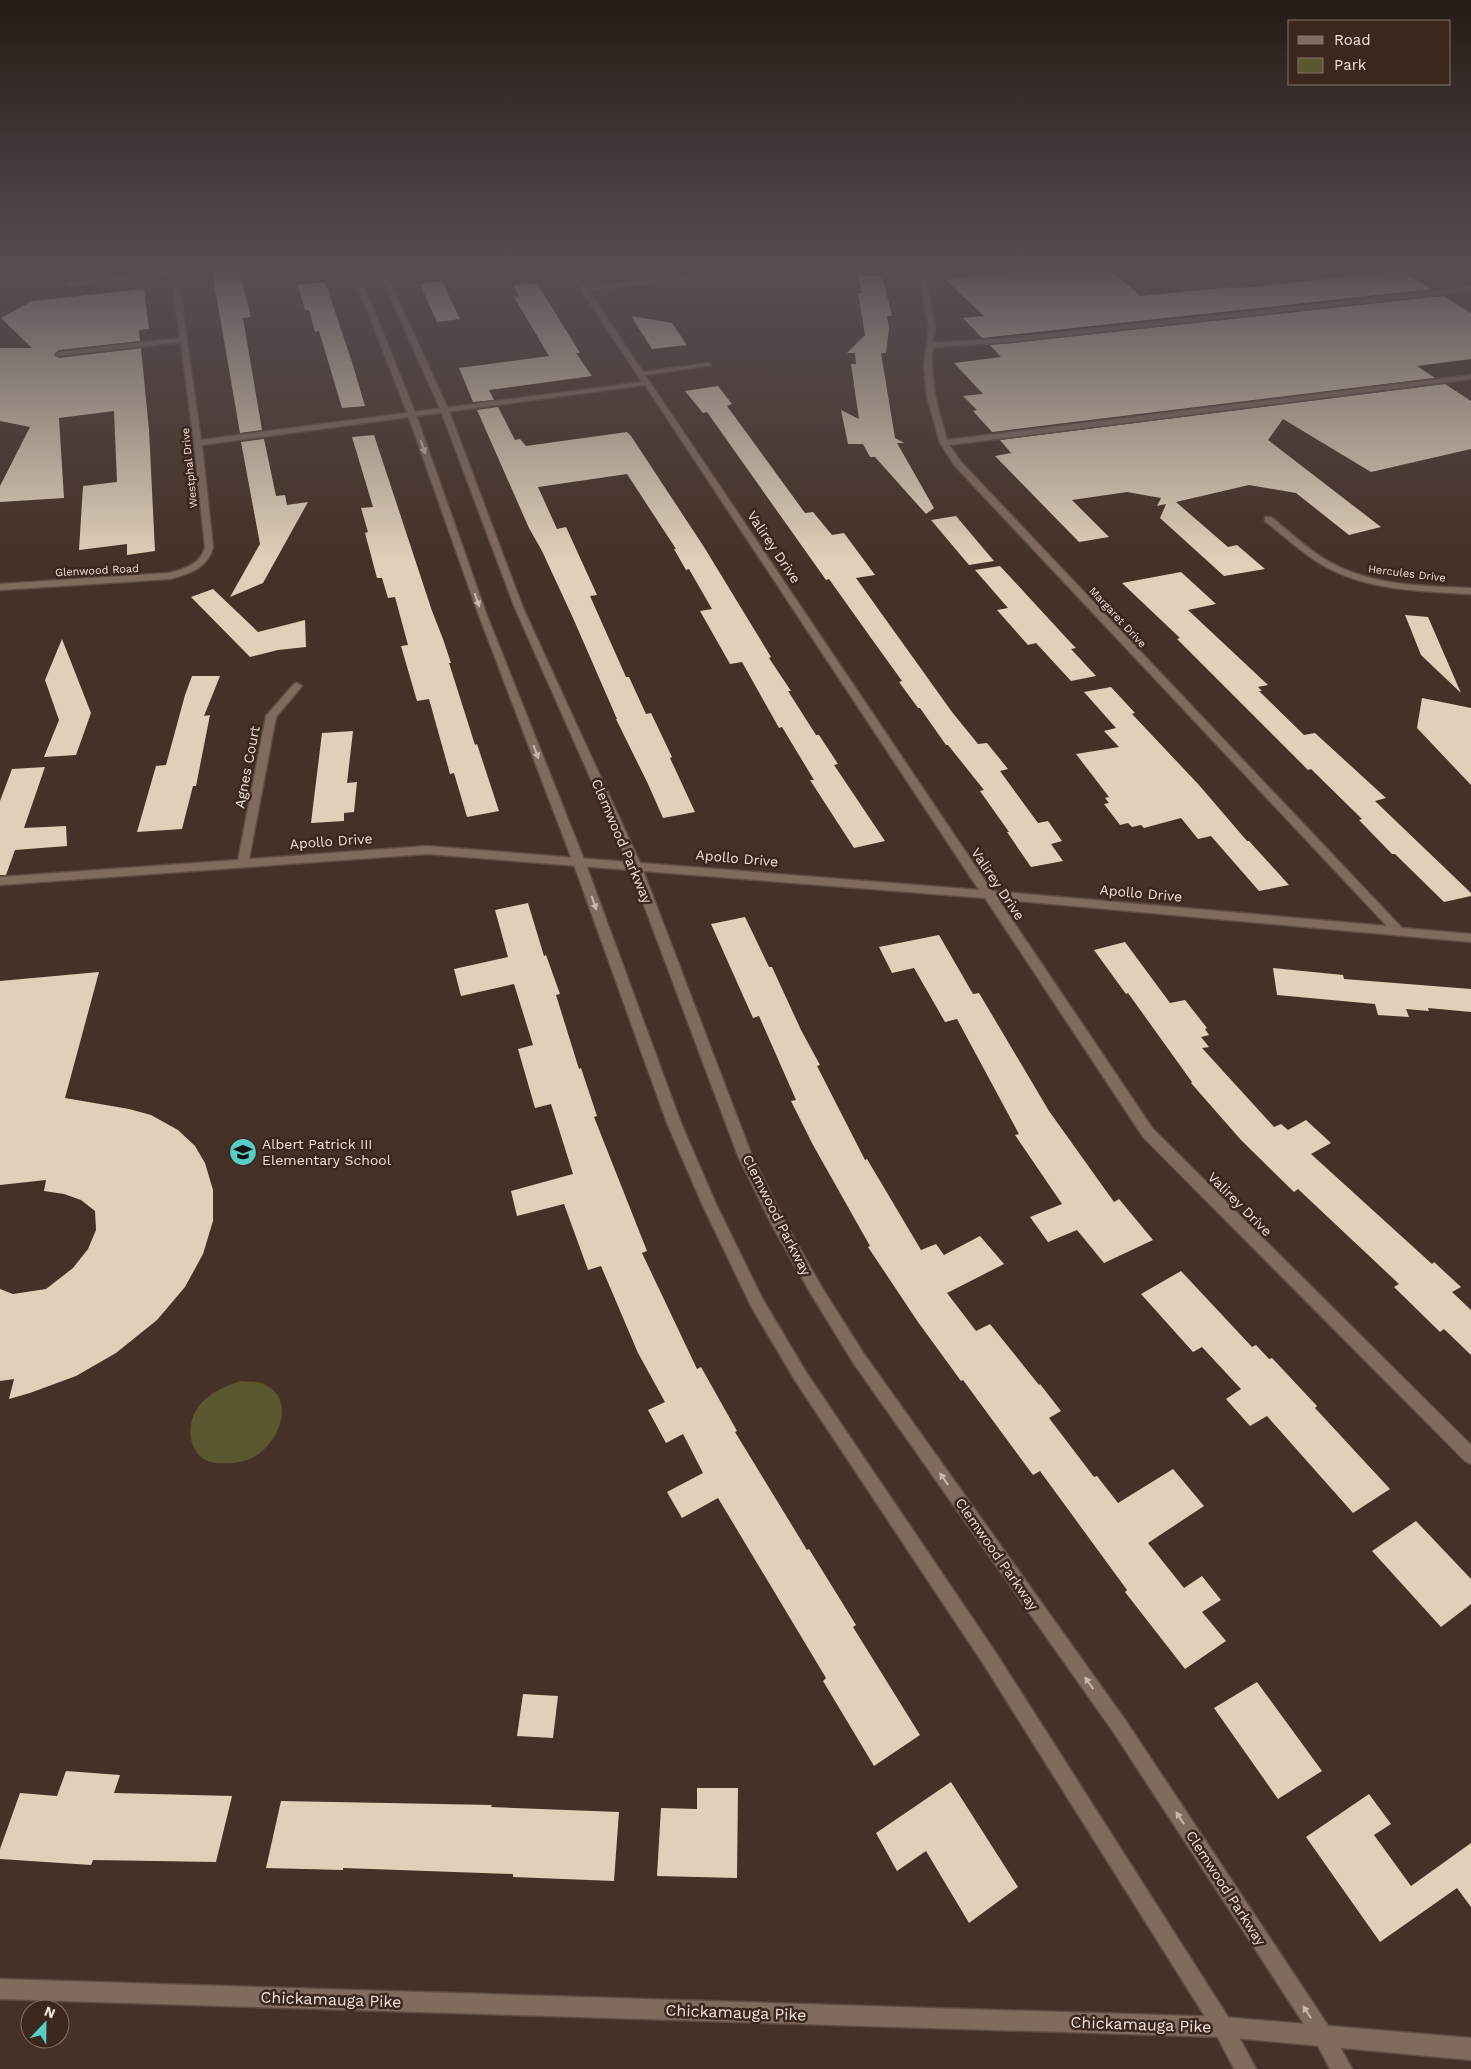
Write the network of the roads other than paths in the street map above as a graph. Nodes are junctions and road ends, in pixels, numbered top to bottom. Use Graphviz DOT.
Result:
graph roads {
  1 [pos="187,368"];
  2 [pos="393,368"];
  3 [pos="425,368"];
  4 [pos="636,368"];
  5 [pos="696,368"];
  6 [pos="928,368"];
  7 [pos="1471,378"];
  8 [pos="644,379"];
  9 [pos="445,411"];
  10 [pos="412,416"];
  11 [pos="198,443"];
  12 [pos="944,443"];
  13 [pos="1268,519"];
  14 [pos="194,567"];
  15 [pos="0,587"];
  16 [pos="1471,591"];
  17 [pos="297,686"];
  18 [pos="243,862"];
  19 [pos="579,862"];
  20 [pos="635,865"];
  21 [pos="0,881"];
  22 [pos="986,894"];
  23 [pos="1399,932"];
  24 [pos="1471,938"];
  25 [pos="1471,1456"];
  26 [pos="0,1989"];
  27 [pos="1223,2027"];
  28 [pos="1324,2037"];
  29 [pos="1471,2049"];
  30 [pos="1245,2069"];
  31 [pos="1341,2069"];
  1 -- 11 [label="street, Westphal Drive"];
  2 -- 10 [label="street"];
  3 -- 9 [label="street, Clemwood Parkway"];
  4 -- 8 [label="street, Valirey Drive"];
  5 -- 8 [label="street"];
  6 -- 12 [label="street, Margaret Drive"];
  7 -- 12 [label="street"];
  8 -- 9 [label="street"];
  8 -- 22 [label="street, Valirey Drive"];
  9 -- 10 [label="street"];
  9 -- 20 [label="street, Clemwood Parkway"];
  10 -- 11 [label="street"];
  10 -- 19 [label="street, one-way"];
  11 -- 14 [label="street, Westphal Drive"];
  12 -- 23 [label="street, Margaret Drive"];
  13 -- 16 [label="street, Hercules Drive"];
  14 -- 15 [label="street, Glenwood Road"];
  17 -- 18 [label="street, Agnes Court"];
  18 -- 19 [label="street, Apollo Drive"];
  18 -- 21 [label="street, Apollo Drive"];
  19 -- 20 [label="street, Apollo Drive"];
  19 -- 27 [label="street, one-way"];
  20 -- 22 [label="street, Apollo Drive"];
  28 -- 20 [label="street, Clemwood Parkway, one-way"];
  22 -- 23 [label="street, Apollo Drive"];
  22 -- 25 [label="street, Valirey Drive"];
  23 -- 24 [label="street, Apollo Drive"];
  26 -- 27 [label="street, Chickamauga Pike"];
  27 -- 28 [label="street, Chickamauga Pike"];
  27 -- 30 [label="street"];
  28 -- 29 [label="street, Chickamauga Pike"];
  28 -- 31 [label="street, Clemwood Parkway"];
}
